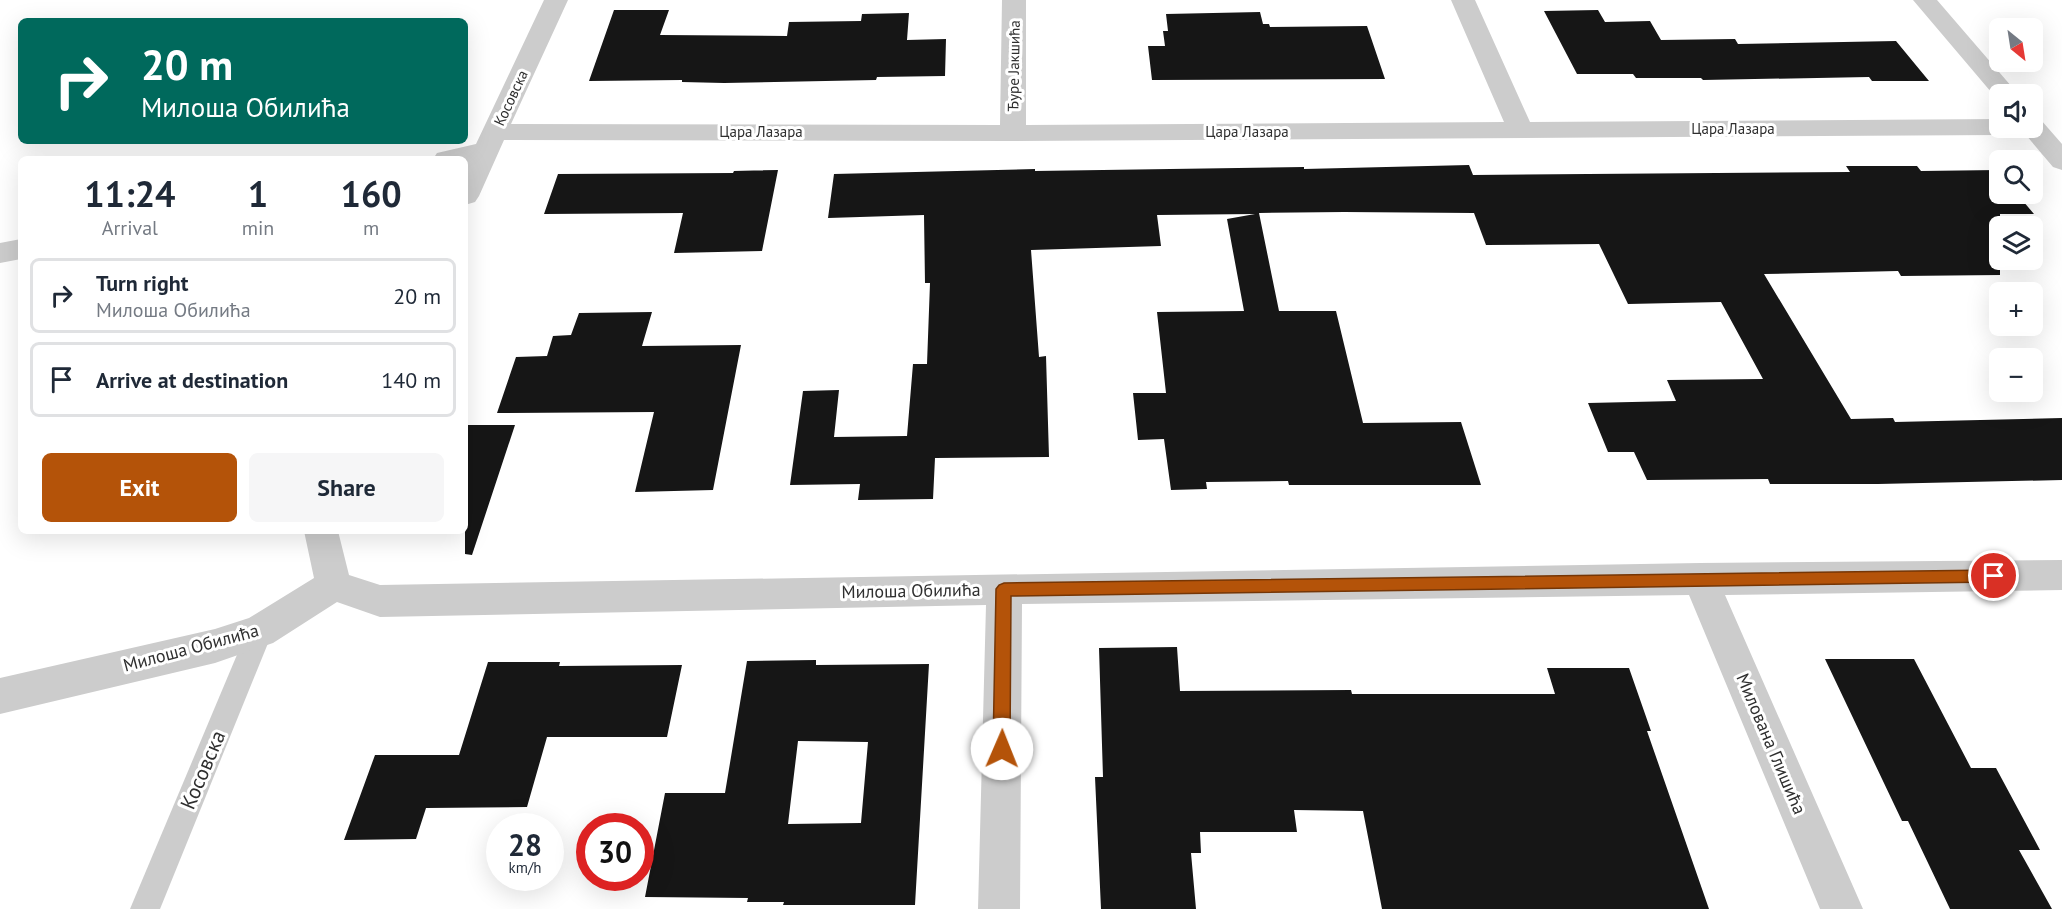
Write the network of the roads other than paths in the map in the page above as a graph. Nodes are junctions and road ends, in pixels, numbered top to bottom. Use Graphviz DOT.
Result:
graph roads {
  1 [pos="556,0"];
  2 [pos="1014,0"];
  3 [pos="1463,0"];
  4 [pos="1925,0"];
  5 [pos="1997,84"];
  6 [pos="2043,126"];
  7 [pos="2062,126"];
  8 [pos="1989,127"];
  9 [pos="1521,130"];
  10 [pos="1013,133"];
  11 [pos="2043,138"];
  12 [pos="489,142"];
  13 [pos="454,156"];
  14 [pos="2062,161"];
  15 [pos="468,189"];
  16 [pos="18,250"];
  17 [pos="0,253"];
  18 [pos="322,534"];
  19 [pos="2062,575"];
  20 [pos="1700,578"];
  21 [pos="333,585"];
  22 [pos="1004,589"];
  23 [pos="260,632"];
  24 [pos="0,696"];
  25 [pos="145,909"];
  26 [pos="999,909"];
  27 [pos="1842,909"];
  1 -- 12 [label="street, Косовска"];
  2 -- 10 [label="street, Ђуре Јакшића"];
  3 -- 9 [label="street"];
  4 -- 5 [label="street"];
  6 -- 7 [label="street"];
  8 -- 9 [label="street, Цара Лазара"];
  9 -- 10 [label="street, Цара Лазара"];
  10 -- 12 [label="street, Цара Лазара"];
  11 -- 14 [label="street"];
  12 -- 13 [label="street, Цара Лазара"];
  12 -- 15 [label="street, Косовска"];
  16 -- 17 [label="street"];
  18 -- 21 [label="street"];
  19 -- 20 [label="street, Милоша Обилића"];
  20 -- 22 [label="street, Милоша Обилића"];
  20 -- 27 [label="street, Милована Глишића"];
  21 -- 22 [label="street, Милоша Обилића"];
  21 -- 23 [label="street, Милоша Обилића"];
  22 -- 26 [label="street"];
  23 -- 24 [label="street, Милоша Обилића"];
  23 -- 25 [label="lane, Косовска"];
}
